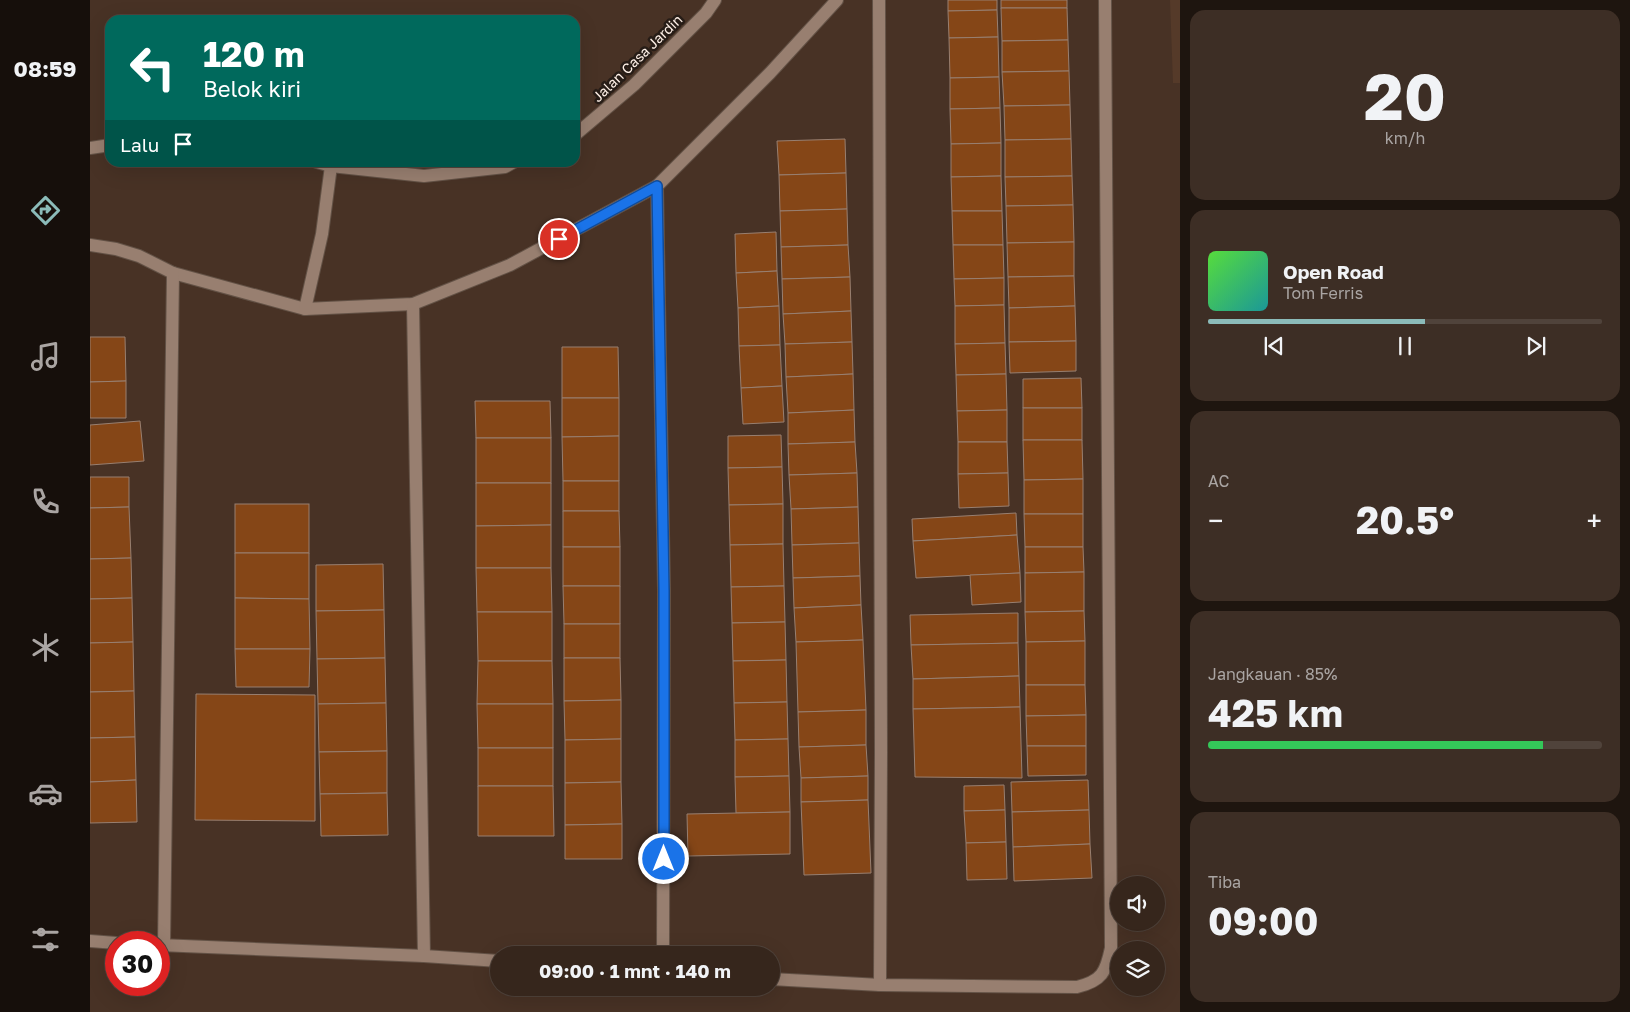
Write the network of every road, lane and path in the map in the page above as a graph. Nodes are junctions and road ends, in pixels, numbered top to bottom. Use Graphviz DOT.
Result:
graph roads {
  1 [pos="716,0"];
  2 [pos="838,0"];
  3 [pos="878,0"];
  4 [pos="1105,0"];
  5 [pos="580,130"];
  6 [pos="105,146"];
  7 [pos="90,148"];
  8 [pos="331,167"];
  9 [pos="340,167"];
  10 [pos="505,167"];
  11 [pos="657,186"];
  12 [pos="90,246"];
  13 [pos="173,273"];
  14 [pos="413,304"];
  15 [pos="305,309"];
  16 [pos="161,931"];
  17 [pos="90,941"];
  18 [pos="105,942"];
  19 [pos="170,945"];
  20 [pos="664,946"];
  21 [pos="424,956"];
  22 [pos="490,960"];
  23 [pos="780,980"];
  24 [pos="880,986"];
  1 -- 5 [label="street, Jalan Casa Jardin"];
  2 -- 11 [label="street"];
  3 -- 24 [label="street"];
  4 -- 24 [label="street"];
  6 -- 7 [label="street"];
  8 -- 15 [label="street"];
  9 -- 10 [label="street"];
  11 -- 14 [label="street"];
  11 -- 20 [label="street"];
  12 -- 13 [label="street"];
  13 -- 15 [label="street"];
  13 -- 16 [label="street"];
  14 -- 15 [label="street"];
  14 -- 21 [label="street"];
  17 -- 18 [label="street"];
  19 -- 21 [label="street"];
  21 -- 22 [label="street"];
  23 -- 24 [label="street"];
}
